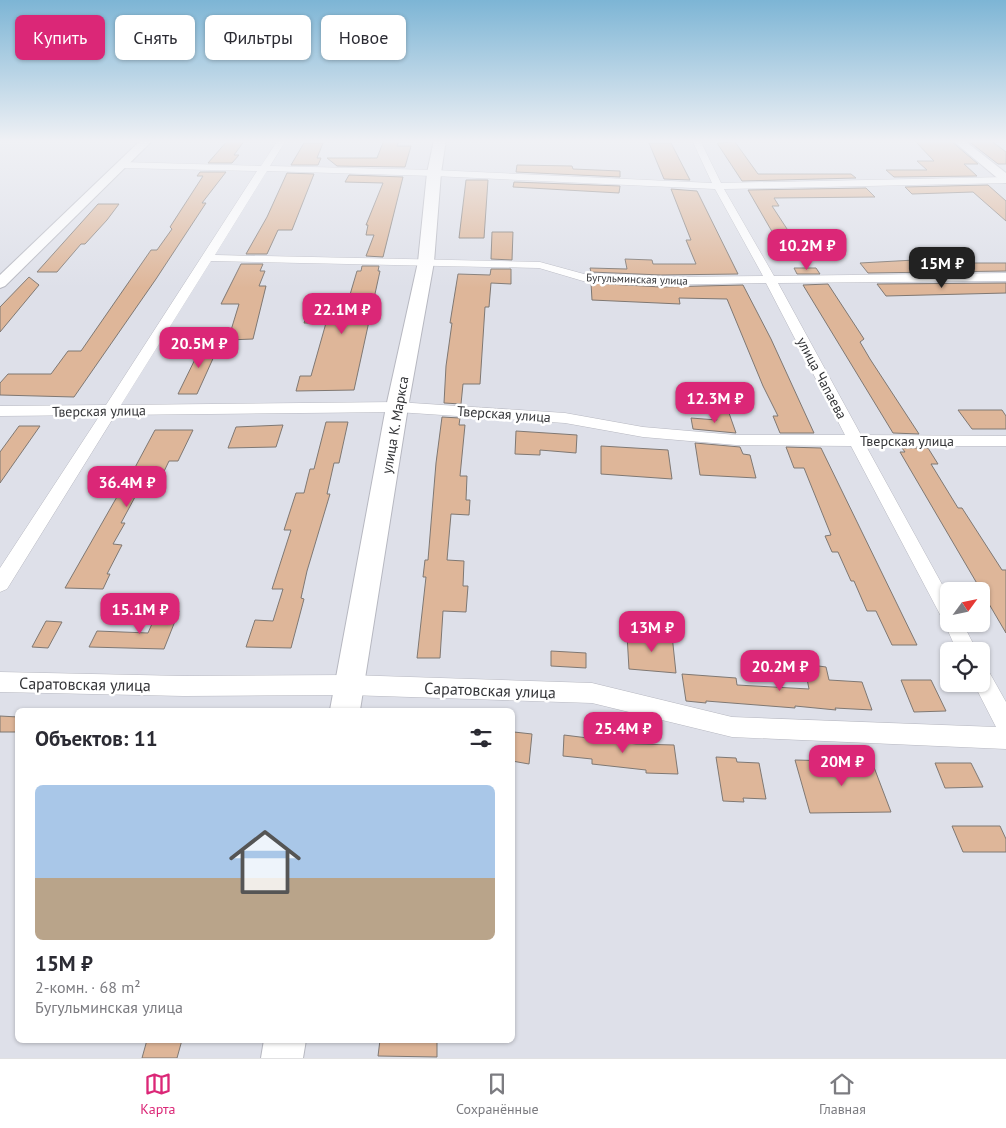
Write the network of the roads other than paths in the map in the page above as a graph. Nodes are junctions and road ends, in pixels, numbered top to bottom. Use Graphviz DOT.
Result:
graph roads {
  1 [pos="97,189"];
  2 [pos="251,189"];
  3 [pos="433,189"];
  4 [pos="720,189"];
  5 [pos="209,258"];
  6 [pos="426,262"];
  7 [pos="1006,277"];
  8 [pos="771,281"];
  9 [pos="0,283"];
  10 [pos="397,407"];
  11 [pos="0,411"];
  12 [pos="108,412"];
  13 [pos="855,441"];
  14 [pos="1006,441"];
  15 [pos="0,584"];
  16 [pos="940,599"];
  17 [pos="0,682"];
  18 [pos="349,685"];
  19 [pos="989,692"];
  20 [pos="345,708"];
  21 [pos="1006,723"];
  22 [pos="1006,738"];
  23 [pos="284,1043"];
  24 [pos="282,1058"];
  1 -- 9 [label="street"];
  2 -- 5 [label="street"];
  3 -- 6 [label="main road, улица К. Маркса"];
  4 -- 8 [label="street, улица Чапаева"];
  5 -- 6 [label="street, Бугульминская улица"];
  5 -- 12 [label="street"];
  6 -- 8 [label="street, Бугульминская улица"];
  6 -- 10 [label="main road, улица К. Маркса"];
  7 -- 8 [label="street, Бугульминская улица"];
  8 -- 13 [label="street, улица Чапаева"];
  10 -- 12 [label="street, Тверская улица"];
  10 -- 13 [label="street, Тверская улица"];
  10 -- 18 [label="main road, улица К. Маркса"];
  11 -- 12 [label="street, Тверская улица"];
  12 -- 15 [label="street"];
  13 -- 14 [label="street, Тверская улица"];
  13 -- 16 [label="street, улица Чапаева"];
  17 -- 18 [label="street, Саратовская улица"];
  18 -- 20 [label="main road, улица К. Маркса"];
  18 -- 22 [label="street, Саратовская улица"];
  19 -- 21 [label="street"];
  23 -- 24 [label="main road"];
}
